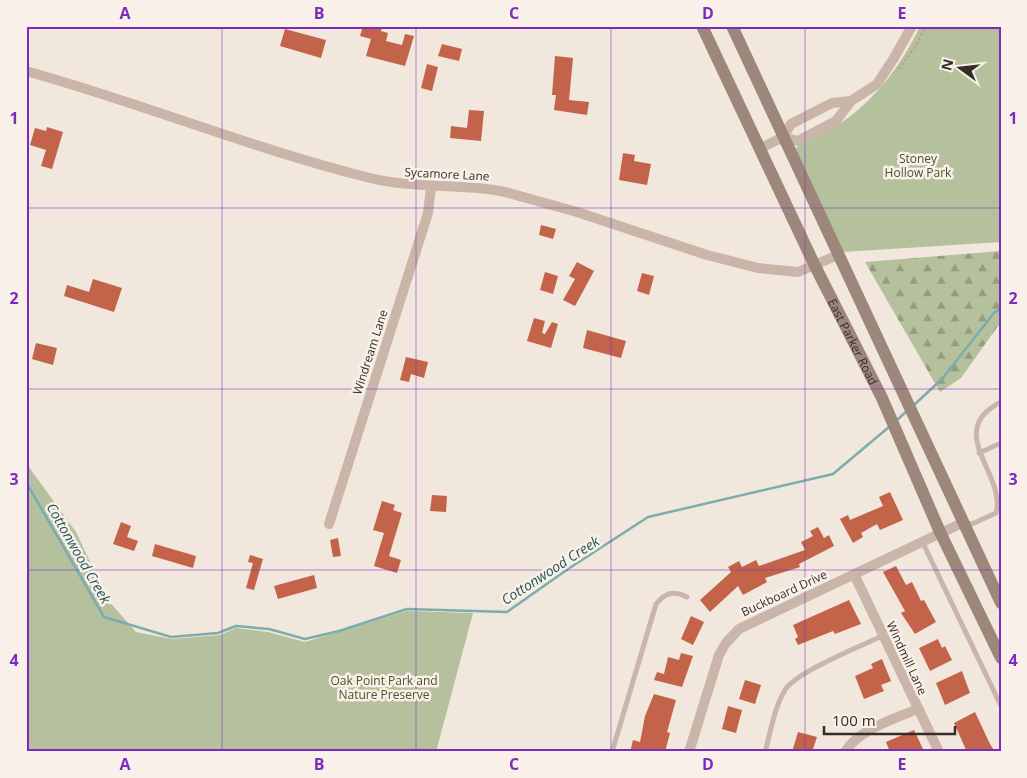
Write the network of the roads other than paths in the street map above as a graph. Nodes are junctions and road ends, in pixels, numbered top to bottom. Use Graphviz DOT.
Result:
graph roads {
  1 [pos="702,26"];
  2 [pos="732,26"];
  3 [pos="912,26"];
  4 [pos="26,71"];
  5 [pos="851,101"];
  6 [pos="783,137"];
  7 [pos="759,148"];
  8 [pos="431,187"];
  9 [pos="838,255"];
  10 [pos="815,266"];
  11 [pos="1001,402"];
  12 [pos="1001,443"];
  13 [pos="979,452"];
  14 [pos="999,498"];
  15 [pos="962,522"];
  16 [pos="329,524"];
  17 [pos="940,532"];
  18 [pos="922,541"];
  19 [pos="854,574"];
  20 [pos="687,598"];
  21 [pos="1001,603"];
  22 [pos="882,636"];
  23 [pos="1001,658"];
  24 [pos="1001,706"];
  25 [pos="917,709"];
  26 [pos="612,752"];
  27 [pos="689,752"];
  28 [pos="765,752"];
  29 [pos="845,752"];
  30 [pos="939,752"];
  1 -- 7 [label="main road, East Parker Road"];
  2 -- 6 [label="main road, East Parker Road"];
  3 -- 5 [label="street"];
  4 -- 8 [label="street, Sycamore Lane"];
  5 -- 6 [label="street"];
  5 -- 6 [label="street"];
  6 -- 7 [label="street"];
  6 -- 9 [label="main road, East Parker Road"];
  7 -- 10 [label="main road, East Parker Road"];
  8 -- 10 [label="street, Sycamore Lane"];
  8 -- 16 [label="street, Windream Lane"];
  9 -- 10 [label="street, Sycamore Lane"];
  9 -- 15 [label="main road, East Parker Road"];
  10 -- 17 [label="main road, East Parker Road"];
  11 -- 13 [label="lane"];
  12 -- 13 [label="lane"];
  13 -- 14 [label="lane"];
  14 -- 15 [label="lane"];
  15 -- 17 [label="street, Buckboard Drive"];
  15 -- 21 [label="main road, East Parker Road"];
  17 -- 18 [label="street, Buckboard Drive"];
  17 -- 23 [label="main road, East Parker Road"];
  18 -- 19 [label="street, Buckboard Drive"];
  18 -- 24 [label="lane"];
  19 -- 22 [label="street, Windmill Lane"];
  19 -- 27 [label="street, Buckboard Drive"];
  20 -- 26 [label="lane"];
  22 -- 25 [label="street, Windmill Lane"];
  22 -- 28 [label="lane"];
  25 -- 29 [label="street"];
  25 -- 30 [label="street, Windmill Lane"];
}
